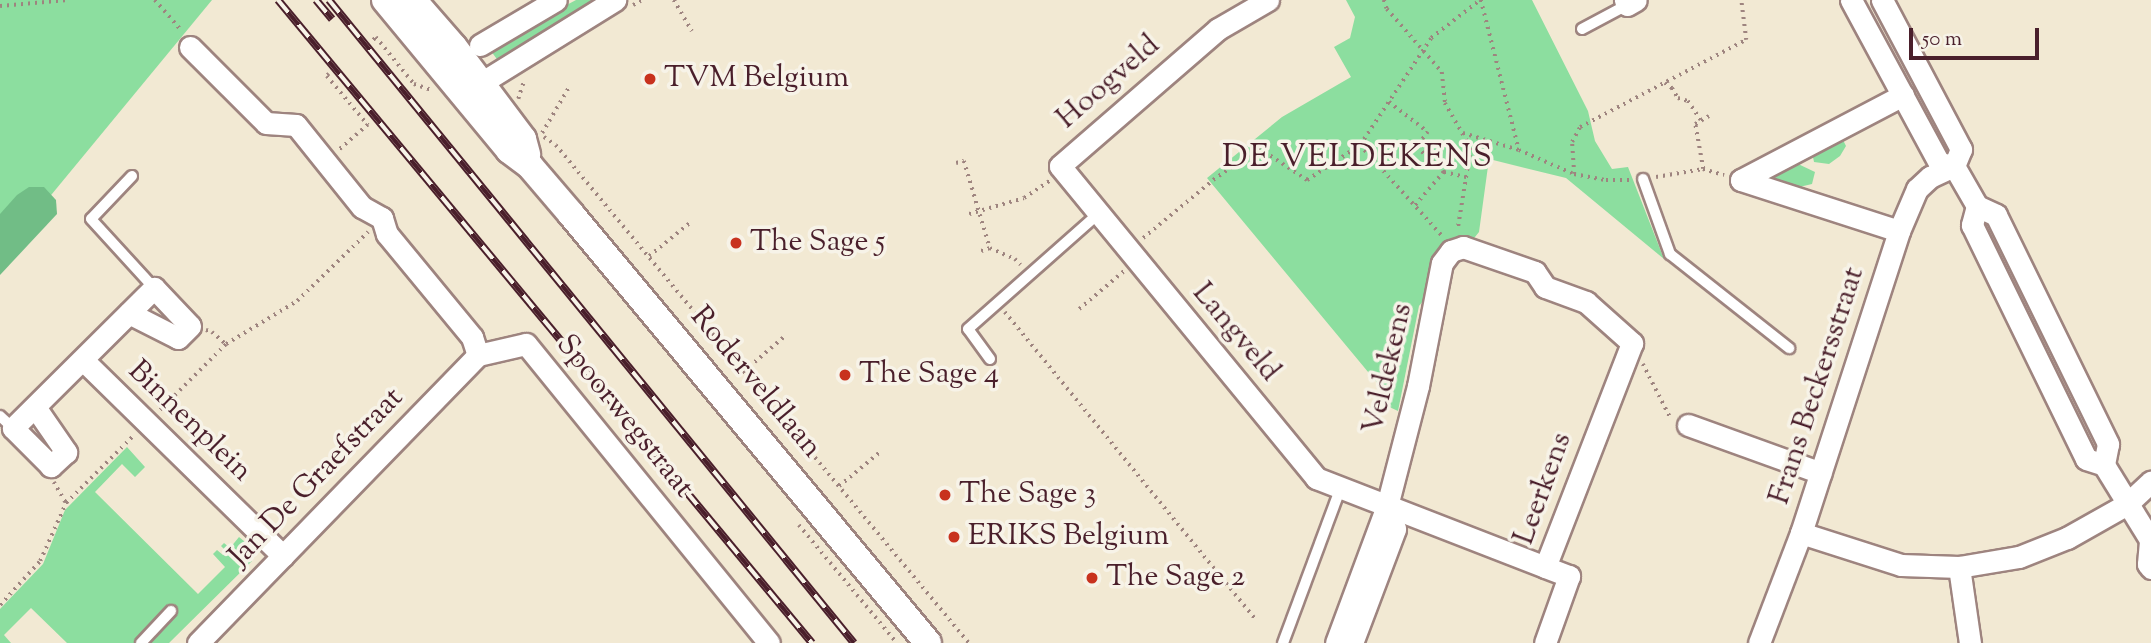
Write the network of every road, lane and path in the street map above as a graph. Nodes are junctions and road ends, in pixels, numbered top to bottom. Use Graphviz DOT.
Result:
graph roads {
  1 [pos="68,0"];
  2 [pos="155,0"];
  3 [pos="385,0"];
  4 [pos="412,0"];
  5 [pos="556,0"];
  6 [pos="615,0"];
  7 [pos="674,0"];
  8 [pos="1268,0"];
  9 [pos="1384,0"];
  10 [pos="1480,0"];
  11 [pos="1741,0"];
  12 [pos="1851,0"];
  13 [pos="1882,0"];
  14 [pos="1629,2"];
  15 [pos="0,6"];
  16 [pos="1582,29"];
  17 [pos="692,31"];
  18 [pos="373,40"];
  19 [pos="190,47"];
  20 [pos="1423,50"];
  21 [pos="329,74"];
  22 [pos="462,74"];
  23 [pos="526,75"];
  24 [pos="1665,83"];
  25 [pos="569,87"];
  26 [pos="1903,95"];
  27 [pos="1389,102"];
  28 [pos="517,112"];
  29 [pos="1709,116"];
  30 [pos="1701,120"];
  31 [pos="534,131"];
  32 [pos="1463,133"];
  33 [pos="541,135"];
  34 [pos="1360,145"];
  35 [pos="1519,150"];
  36 [pos="324,162"];
  37 [pos="956,163"];
  38 [pos="1954,166"];
  39 [pos="1062,169"];
  40 [pos="1703,169"];
  41 [pos="1444,172"];
  42 [pos="1574,174"];
  43 [pos="132,176"];
  44 [pos="1466,177"];
  45 [pos="1643,179"];
  46 [pos="1741,180"];
  47 [pos="1415,206"];
  48 [pos="979,212"];
  49 [pos="969,214"];
  50 [pos="1098,214"];
  51 [pos="382,218"];
  52 [pos="692,221"];
  53 [pos="1899,231"];
  54 [pos="990,248"];
  55 [pos="1455,249"];
  56 [pos="981,251"];
  57 [pos="649,256"];
  58 [pos="1132,256"];
  59 [pos="1030,274"];
  60 [pos="154,288"];
  61 [pos="998,302"];
  62 [pos="1079,309"];
  63 [pos="130,313"];
  64 [pos="785,336"];
  65 [pos="1632,343"];
  66 [pos="1789,348"];
  67 [pos="478,355"];
  68 [pos="990,359"];
  69 [pos="83,360"];
  70 [pos="744,371"];
  71 [pos="35,407"];
  72 [pos="6,422"];
  73 [pos="147,423"];
  74 [pos="1688,425"];
  75 [pos="880,452"];
  76 [pos="1821,473"];
  77 [pos="2151,482"];
  78 [pos="839,486"];
  79 [pos="1340,490"];
  80 [pos="2127,504"];
  81 [pos="1387,506"];
  82 [pos="1801,533"];
  83 [pos="2151,541"];
  84 [pos="283,556"];
  85 [pos="1545,567"];
  86 [pos="1959,567"];
  87 [pos="2151,568"];
  88 [pos="0,605"];
  89 [pos="171,611"];
  90 [pos="1255,619"];
  91 [pos="148,640"];
  92 [pos="198,643"];
  93 [pos="769,643"];
  94 [pos="928,643"];
  95 [pos="968,643"];
  96 [pos="1283,643"];
  97 [pos="1336,643"];
  98 [pos="1352,643"];
  99 [pos="1545,643"];
  100 [pos="1759,643"];
  101 [pos="1970,643"];
  1 -- 15 [label="path"];
  2 -- 19 [label="path"];
  3 -- 22 [label="street, Roderveldlaan"];
  4 -- 22 [label="street, Roderveldlaan"];
  5 -- 22 [label="street"];
  6 -- 22 [label="street"];
  7 -- 17 [label="path"];
  8 -- 39 [label="street, Hoogveld"];
  9 -- 20 [label="path"];
  10 -- 20 [label="path"];
  10 -- 35 [label="path"];
  11 -- 24 [label="path"];
  12 -- 26 [label="street"];
  13 -- 38 [label="street"];
  14 -- 16 [label="lane"];
  18 -- 22 [label="path"];
  19 -- 36 [label="street"];
  20 -- 27 [label="path"];
  20 -- 32 [label="path"];
  21 -- 36 [label="path"];
  22 -- 94 [label="street, Roderveldlaan"];
  23 -- 28 [label="path"];
  24 -- 30 [label="path"];
  24 -- 42 [label="path"];
  25 -- 33 [label="path"];
  26 -- 38 [label="street"];
  26 -- 46 [label="street"];
  27 -- 34 [label="path"];
  27 -- 41 [label="path"];
  29 -- 30 [label="path"];
  30 -- 40 [label="path"];
  31 -- 33 [label="path"];
  32 -- 35 [label="path"];
  32 -- 44 [label="path"];
  33 -- 57 [label="path"];
  34 -- 47 [label="path"];
  34 -- 58 [label="path"];
  35 -- 42 [label="path"];
  36 -- 51 [label="street"];
  37 -- 48 [label="path"];
  38 -- 53 [label="street, Frans Beckersstraat"];
  38 -- 80 [label="street"];
  39 -- 48 [label="path"];
  39 -- 50 [label="street, Langveld"];
  40 -- 45 [label="path"];
  40 -- 46 [label="path"];
  41 -- 44 [label="path"];
  41 -- 47 [label="path"];
  42 -- 45 [label="path"];
  43 -- 60 [label="lane"];
  44 -- 55 [label="path"];
  45 -- 66 [label="lane"];
  46 -- 53 [label="street"];
  47 -- 55 [label="path"];
  48 -- 49 [label="path"];
  48 -- 54 [label="path"];
  50 -- 58 [label="street, Langveld"];
  50 -- 59 [label="lane"];
  51 -- 67 [label="street"];
  51 -- 73 [label="path"];
  52 -- 57 [label="path"];
  53 -- 76 [label="street, Frans Beckersstraat"];
  54 -- 56 [label="path"];
  54 -- 59 [label="path"];
  55 -- 65 [label="street"];
  55 -- 81 [label="street, Veldekens"];
  57 -- 70 [label="path"];
  58 -- 62 [label="path"];
  58 -- 79 [label="street, Langveld"];
  59 -- 61 [label="lane"];
  60 -- 63 [label="street, Binnenplein"];
  60 -- 63 [label="street, Binnenplein"];
  61 -- 68 [label="lane"];
  61 -- 90 [label="path"];
  63 -- 69 [label="street, Binnenplein"];
  64 -- 70 [label="path"];
  65 -- 74 [label="path"];
  65 -- 85 [label="street, Leerkens"];
  67 -- 84 [label="street, Jan De Graefstraat"];
  67 -- 93 [label="street, Spoorwegstraat"];
  69 -- 71 [label="street, Binnenplein"];
  69 -- 73 [label="street, Binnenplein"];
  70 -- 78 [label="path"];
  71 -- 72 [label="street, Binnenplein"];
  71 -- 72 [label="street, Binnenplein"];
  73 -- 84 [label="street, Binnenplein"];
  73 -- 88 [label="path"];
  74 -- 76 [label="street"];
  75 -- 78 [label="path"];
  76 -- 82 [label="street, Frans Beckersstraat"];
  77 -- 80 [label="street"];
  78 -- 95 [label="path"];
  79 -- 81 [label="street, Langveld"];
  79 -- 96 [label="lane"];
  80 -- 83 [label="street"];
  80 -- 86 [label="street"];
  81 -- 85 [label="street, Langveld"];
  81 -- 97 [label="street, Veldekens"];
  81 -- 98 [label="street, Veldekens"];
  82 -- 86 [label="street"];
  82 -- 100 [label="street, Frans Beckersstraat"];
  83 -- 87 [label="street"];
  84 -- 92 [label="street, Jan De Graefstraat"];
  85 -- 99 [label="street, Leerkens"];
  86 -- 101 [label="street"];
  89 -- 91 [label="lane"];
}
